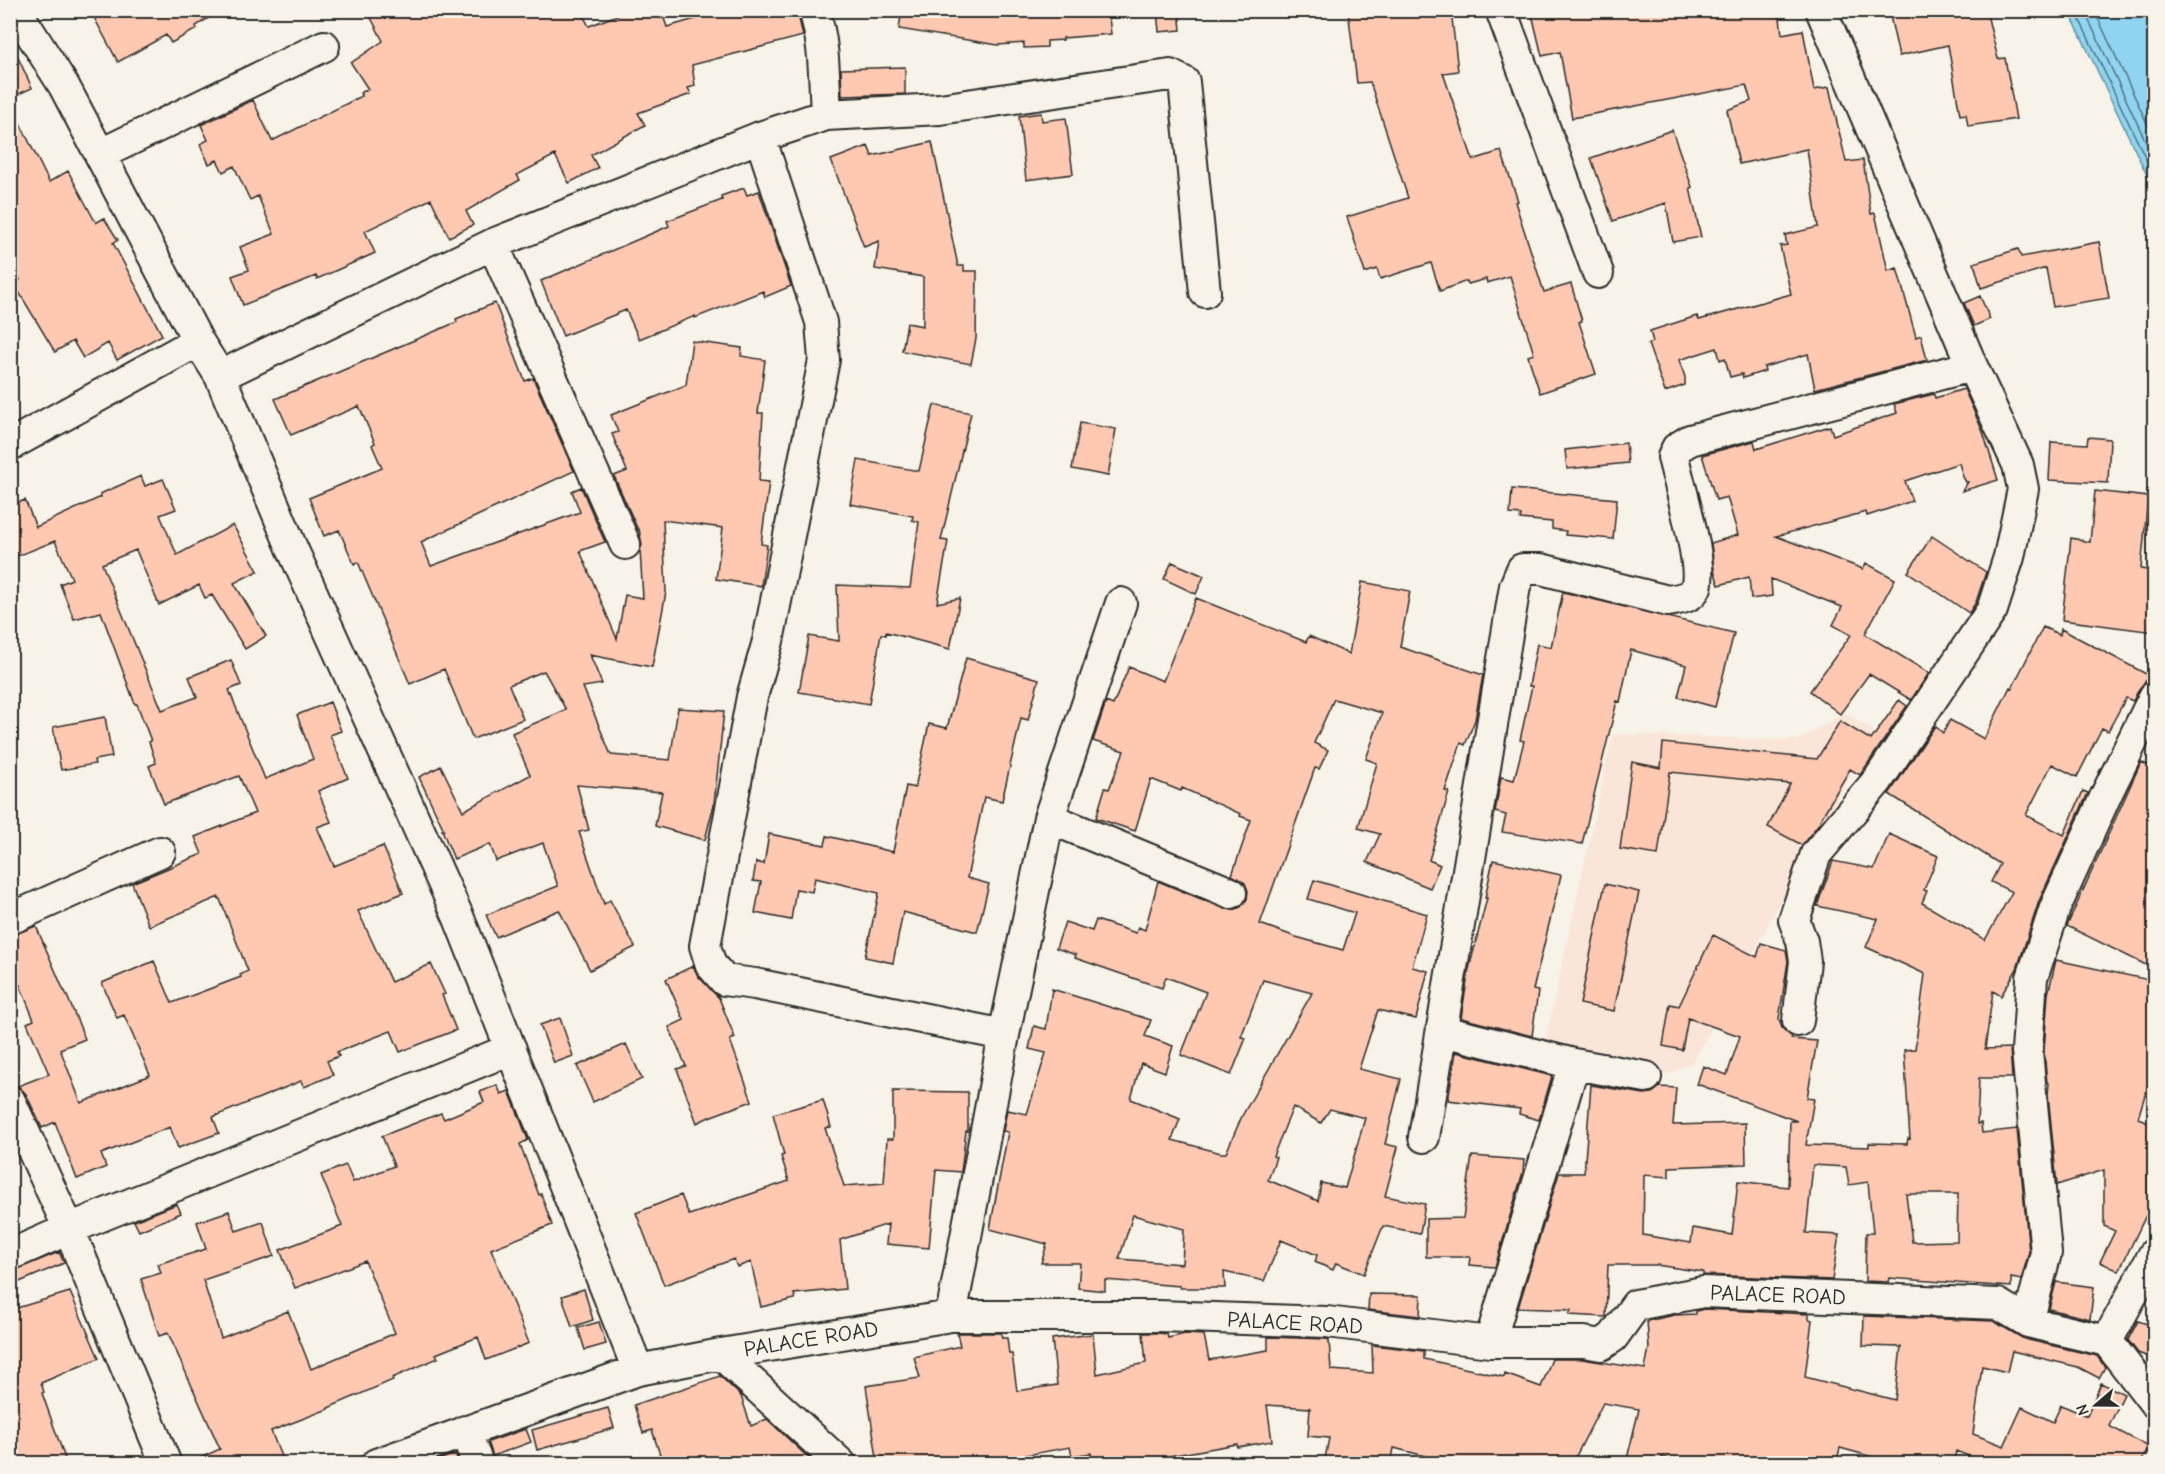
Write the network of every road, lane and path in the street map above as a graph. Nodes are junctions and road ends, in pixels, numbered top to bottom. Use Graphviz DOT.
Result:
graph roads {
  1 [pos="16,10"];
  2 [pos="814,10"];
  3 [pos="1501,10"];
  4 [pos="1821,10"];
  5 [pos="324,45"];
  6 [pos="826,115"];
  7 [pos="760,137"];
  8 [pos="100,154"];
  9 [pos="493,244"];
  10 [pos="1598,273"];
  11 [pos="1205,292"];
  12 [pos="198,341"];
  13 [pos="1972,366"];
  14 [pos="220,376"];
  15 [pos="10,445"];
  16 [pos="625,544"];
  17 [pos="1121,603"];
  18 [pos="2154,697"];
  19 [pos="1049,818"];
  20 [pos="160,852"];
  21 [pos="1231,893"];
  22 [pos="10,919"];
  23 [pos="1798,1021"];
  24 [pos="1443,1031"];
  25 [pos="1004,1035"];
  26 [pos="511,1048"];
  27 [pos="1574,1064"];
  28 [pos="1646,1077"];
  29 [pos="10,1101"];
  30 [pos="1424,1137"];
  31 [pos="69,1229"];
  32 [pos="2154,1254"];
  33 [pos="10,1255"];
  34 [pos="951,1316"];
  35 [pos="2028,1322"];
  36 [pos="2106,1341"];
  37 [pos="1490,1342"];
  38 [pos="721,1354"];
  39 [pos="639,1370"];
  40 [pos="2154,1402"];
  41 [pos="465,1431"];
  42 [pos="166,1464"];
  43 [pos="376,1464"];
  44 [pos="478,1464"];
  45 [pos="841,1464"];
  1 -- 8 [label="street"];
  2 -- 6 [label="street"];
  3 -- 10 [label="street"];
  4 -- 13 [label="street"];
  5 -- 8 [label="street"];
  6 -- 7 [label="street"];
  6 -- 11 [label="street"];
  7 -- 9 [label="street"];
  7 -- 25 [label="street"];
  8 -- 12 [label="street"];
  9 -- 14 [label="street"];
  9 -- 16 [label="street"];
  12 -- 14 [label="street"];
  12 -- 15 [label="street"];
  13 -- 23 [label="street"];
  13 -- 24 [label="street"];
  14 -- 26 [label="street"];
  17 -- 19 [label="street"];
  18 -- 35 [label="street"];
  19 -- 21 [label="street"];
  19 -- 25 [label="street"];
  20 -- 22 [label="street"];
  24 -- 27 [label="street"];
  24 -- 30 [label="street"];
  25 -- 34 [label="street"];
  26 -- 31 [label="street"];
  26 -- 39 [label="street"];
  27 -- 28 [label="street"];
  27 -- 37 [label="street"];
  29 -- 31 [label="street"];
  31 -- 33 [label="street"];
  31 -- 42 [label="street"];
  32 -- 36 [label="street"];
  34 -- 37 [label="street, PALACE ROAD"];
  34 -- 38 [label="street, PALACE ROAD"];
  35 -- 36 [label="street, PALACE ROAD"];
  35 -- 37 [label="street, PALACE ROAD"];
  36 -- 40 [label="street"];
  38 -- 39 [label="street, PALACE ROAD"];
  38 -- 45 [label="street"];
  39 -- 41 [label="street, PALACE ROAD"];
  41 -- 43 [label="street, PALACE ROAD"];
  41 -- 44 [label="street"];
}
